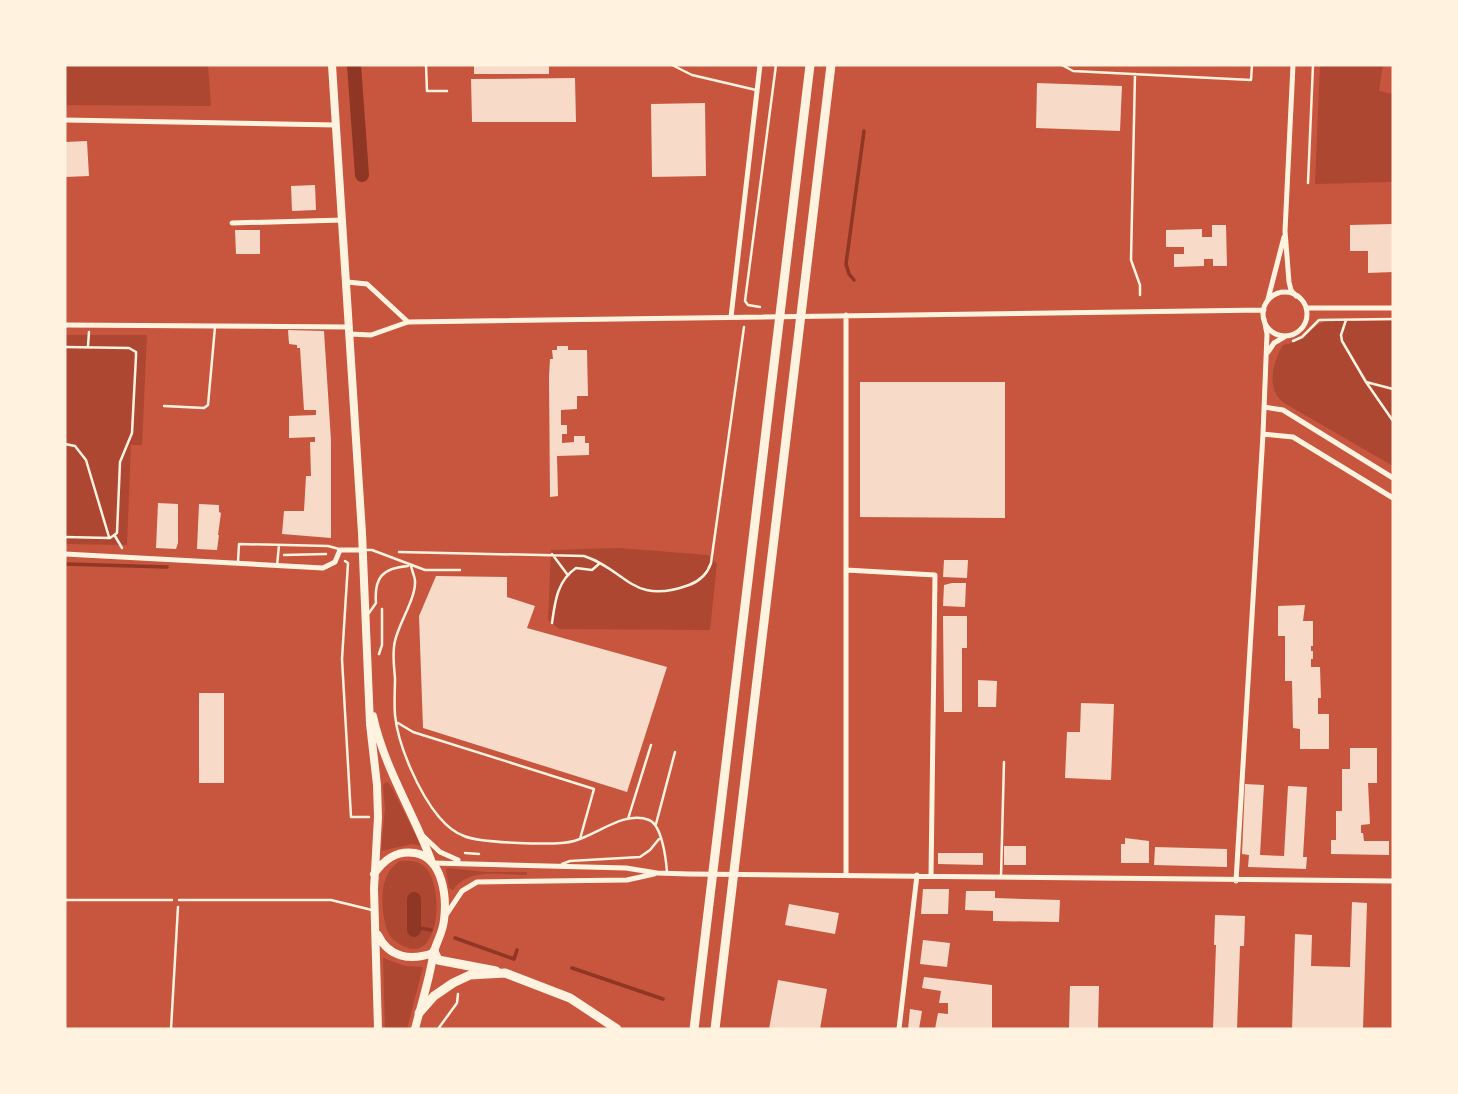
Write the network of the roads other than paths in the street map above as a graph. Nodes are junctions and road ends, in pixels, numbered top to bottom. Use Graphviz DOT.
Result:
graph roads {
  1 [pos="332,65"];
  2 [pos="426,65"];
  3 [pos="672,65"];
  4 [pos="760,65"];
  5 [pos="810,65"];
  6 [pos="831,65"];
  7 [pos="1062,65"];
  8 [pos="1252,65"];
  9 [pos="1293,65"];
  10 [pos="1135,74"];
  11 [pos="756,90"];
  12 [pos="447,91"];
  13 [pos="65,120"];
  14 [pos="336,125"];
  15 [pos="343,220"];
  16 [pos="232,223"];
  17 [pos="1285,230"];
  18 [pos="346,282"];
  19 [pos="1140,295"];
  20 [pos="1296,296"];
  21 [pos="1267,303"];
  22 [pos="1393,308"];
  23 [pos="1306,309"];
  24 [pos="1264,310"];
  25 [pos="846,316"];
  26 [pos="731,317"];
  27 [pos="1264,319"];
  28 [pos="408,322"];
  29 [pos="65,325"];
  30 [pos="215,326"];
  31 [pos="349,330"];
  32 [pos="1289,335"];
  33 [pos="1267,355"];
  34 [pos="164,406"];
  35 [pos="1264,407"];
  36 [pos="1264,434"];
  37 [pos="1393,478"];
  38 [pos="1393,498"];
  39 [pos="279,545"];
  40 [pos="340,550"];
  41 [pos="363,550"];
  42 [pos="65,554"];
  43 [pos="238,562"];
  44 [pos="411,566"];
  45 [pos="277,567"];
  46 [pos="460,570"];
  47 [pos="846,570"];
  48 [pos="365,618"];
  49 [pos="368,689"];
  50 [pos="397,722"];
  51 [pos="651,745"];
  52 [pos="675,752"];
  53 [pos="1004,762"];
  54 [pos="628,820"];
  55 [pos="656,824"];
  56 [pos="422,835"];
  57 [pos="580,839"];
  58 [pos="659,839"];
  59 [pos="432,862"];
  60 [pos="467,864"];
  61 [pos="555,867"];
  62 [pos="657,873"];
  63 [pos="667,873"];
  64 [pos="374,874"];
  65 [pos="846,874"];
  66 [pos="917,875"];
  67 [pos="931,876"];
  68 [pos="1001,877"];
  69 [pos="1236,881"];
  70 [pos="1393,881"];
  71 [pos="179,900"];
  72 [pos="375,912"];
  73 [pos="444,919"];
  74 [pos="376,933"];
  75 [pos="434,952"];
  76 [pos="505,973"];
  77 [pos="419,1013"];
  78 [pos="378,1029"];
  79 [pos="415,1029"];
  80 [pos="617,1029"];
  81 [pos="694,1029"];
  82 [pos="715,1029"];
  83 [pos="899,1029"];
  1 -- 14 [label="main road"];
  2 -- 12 [label="lane"];
  3 -- 11 [label="lane"];
  4 -- 11 [label="street"];
  5 -- 81 [label="highway"];
  6 -- 82 [label="highway"];
  7 -- 10 [label="lane"];
  8 -- 10 [label="lane"];
  9 -- 17 [label="street"];
  10 -- 19 [label="lane"];
  11 -- 26 [label="street"];
  13 -- 14 [label="street"];
  14 -- 15 [label="main road"];
  15 -- 16 [label="street"];
  15 -- 18 [label="main road"];
  17 -- 20 [label="street"];
  17 -- 21 [label="street"];
  18 -- 28 [label="street"];
  18 -- 31 [label="main road"];
  20 -- 21 [label="street"];
  20 -- 23 [label="street"];
  21 -- 24 [label="street"];
  22 -- 23 [label="street"];
  23 -- 32 [label="street"];
  24 -- 25 [label="street"];
  24 -- 27 [label="street"];
  25 -- 26 [label="street"];
  25 -- 47 [label="street"];
  26 -- 28 [label="street"];
  27 -- 32 [label="street"];
  27 -- 33 [label="street"];
  28 -- 31 [label="street"];
  29 -- 30 [label="street"];
  30 -- 31 [label="street"];
  30 -- 34 [label="lane"];
  31 -- 41 [label="main road"];
  32 -- 33 [label="street"];
  33 -- 35 [label="street"];
  35 -- 36 [label="street"];
  35 -- 37 [label="street"];
  36 -- 38 [label="street"];
  36 -- 69 [label="street"];
  39 -- 40 [label="lane"];
  39 -- 43 [label="lane"];
  39 -- 45 [label="lane"];
  40 -- 41 [label="street"];
  40 -- 45 [label="street"];
  41 -- 44 [label="lane"];
  41 -- 48 [label="main road"];
  42 -- 43 [label="street"];
  43 -- 45 [label="street"];
  44 -- 46 [label="lane"];
  44 -- 48 [label="lane"];
  44 -- 50 [label="lane"];
  47 -- 65 [label="street"];
  47 -- 67 [label="street"];
  48 -- 49 [label="main road"];
  49 -- 56 [label="main road"];
  49 -- 64 [label="main road"];
  50 -- 57 [label="lane"];
  50 -- 57 [label="lane"];
  51 -- 54 [label="lane"];
  52 -- 55 [label="lane"];
  53 -- 68 [label="lane"];
  54 -- 55 [label="lane"];
  54 -- 57 [label="lane"];
  55 -- 58 [label="lane"];
  56 -- 59 [label="main road"];
  56 -- 60 [label="street"];
  58 -- 61 [label="lane"];
  58 -- 63 [label="lane"];
  59 -- 60 [label="street"];
  59 -- 64 [label="main road"];
  59 -- 73 [label="main road"];
  60 -- 61 [label="street"];
  61 -- 62 [label="street"];
  62 -- 63 [label="street"];
  62 -- 73 [label="street"];
  63 -- 65 [label="street"];
  64 -- 72 [label="main road"];
  65 -- 66 [label="street"];
  66 -- 67 [label="street"];
  66 -- 83 [label="street"];
  67 -- 68 [label="street"];
  68 -- 69 [label="street"];
  69 -- 70 [label="street"];
  71 -- 72 [label="lane"];
  72 -- 74 [label="main road"];
  73 -- 75 [label="main road"];
  74 -- 75 [label="main road"];
  74 -- 78 [label="main road"];
  75 -- 76 [label="highway"];
  75 -- 77 [label="main road"];
  76 -- 77 [label="highway"];
  76 -- 80 [label="highway"];
  77 -- 79 [label="main road"];
}
